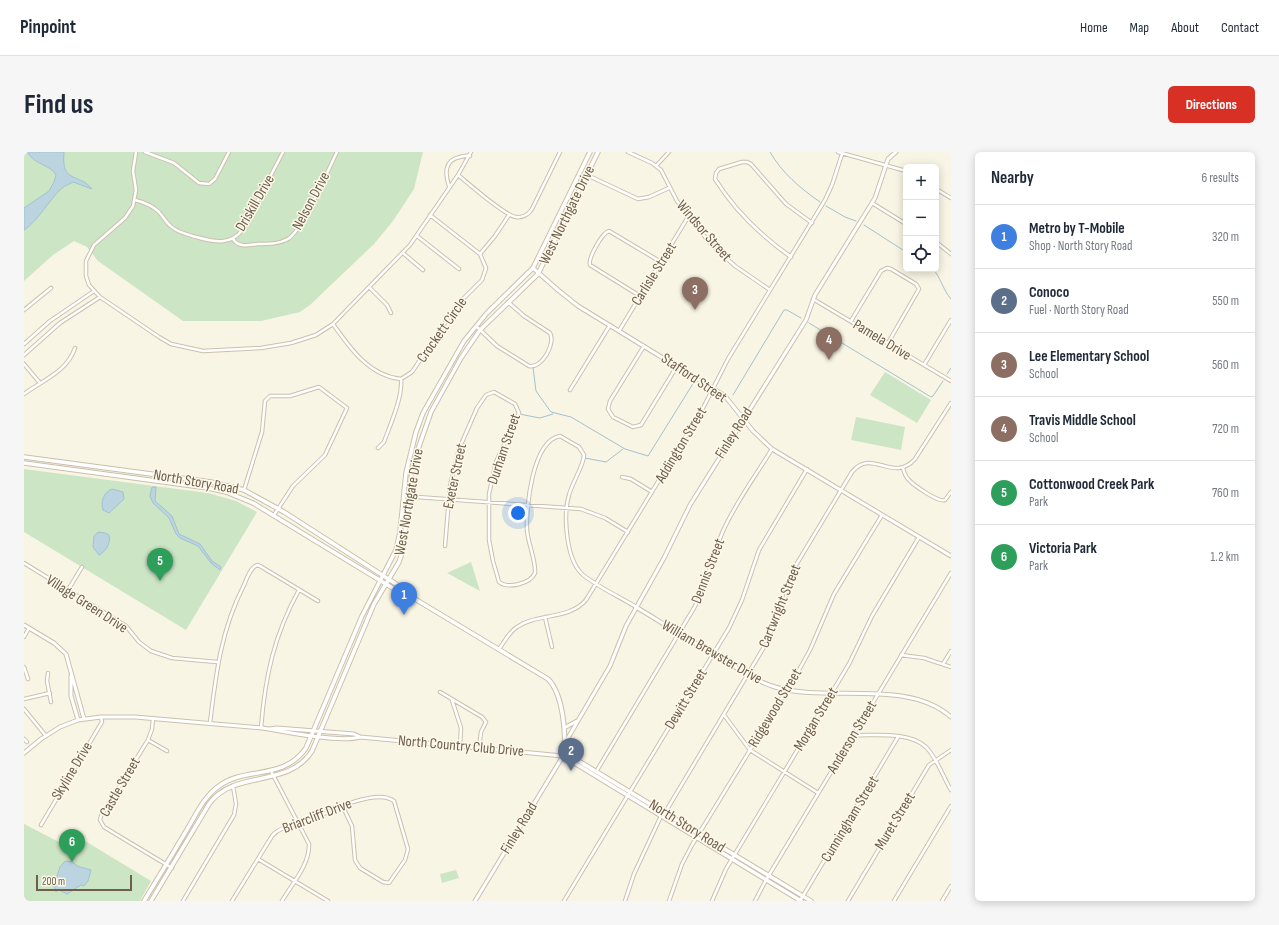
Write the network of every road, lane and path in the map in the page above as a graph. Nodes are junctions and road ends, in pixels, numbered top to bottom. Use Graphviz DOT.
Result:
graph roads {
  1 [pos="136,152"];
  2 [pos="145,152"];
  3 [pos="229,152"];
  4 [pos="283,152"];
  5 [pos="337,152"];
  6 [pos="471,152"];
  7 [pos="560,152"];
  8 [pos="590,152"];
  9 [pos="598,152"];
  10 [pos="628,152"];
  11 [pos="669,152"];
  12 [pos="838,152"];
  13 [pos="896,152"];
  14 [pos="842,154"];
  15 [pos="470,156"];
  16 [pos="656,166"];
  17 [pos="886,166"];
  18 [pos="903,170"];
  19 [pos="458,175"];
  20 [pos="587,175"];
  21 [pos="449,187"];
  22 [pos="670,188"];
  23 [pos="939,191"];
  24 [pos="951,198"];
  25 [pos="135,200"];
  26 [pos="872,203"];
  27 [pos="430,215"];
  28 [pos="509,215"];
  29 [pos="688,217"];
  30 [pos="903,222"];
  31 [pos="812,223"];
  32 [pos="417,236"];
  33 [pos="233,239"];
  34 [pos="939,244"];
  35 [pos="403,253"];
  36 [pos="480,254"];
  37 [pos="951,254"];
  38 [pos="791,257"];
  39 [pos="661,262"];
  40 [pos="533,268"];
  41 [pos="459,269"];
  42 [pos="423,270"];
  43 [pos="538,274"];
  44 [pos="51,288"];
  45 [pos="370,288"];
  46 [pos="770,290"];
  47 [pos="94,291"];
  48 [pos="640,296"];
  49 [pos="100,297"];
  50 [pos="813,299"];
  51 [pos="508,302"];
  52 [pos="24,310"];
  53 [pos="391,313"];
  54 [pos="951,320"];
  55 [pos="850,321"];
  56 [pos="333,324"];
  57 [pos="610,325"];
  58 [pos="476,326"];
  59 [pos="480,330"];
  60 [pos="619,331"];
  61 [pos="888,343"];
  62 [pos="24,344"];
  63 [pos="644,346"];
  64 [pos="75,348"];
  65 [pos="24,355"];
  66 [pos="24,364"];
  67 [pos="924,365"];
  68 [pos="677,366"];
  69 [pos="401,379"];
  70 [pos="951,381"];
  71 [pos="40,383"];
  72 [pos="712,389"];
  73 [pos="570,390"];
  74 [pos="24,394"];
  75 [pos="513,403"];
  76 [pos="951,404"];
  77 [pos="743,419"];
  78 [pos="378,448"];
  79 [pos="772,449"];
  80 [pos="24,457"];
  81 [pos="24,463"];
  82 [pos="903,468"];
  83 [pos="807,470"];
  84 [pos="622,477"];
  85 [pos="184,478"];
  86 [pos="183,484"];
  87 [pos="244,490"];
  88 [pos="841,490"];
  89 [pos="652,492"];
  90 [pos="951,492"];
  91 [pos="403,496"];
  92 [pos="409,496"];
  93 [pos="448,499"];
  94 [pos="488,502"];
  95 [pos="527,505"];
  96 [pos="566,508"];
  97 [pos="278,509"];
  98 [pos="274,515"];
  99 [pos="882,515"];
  100 [pos="628,532"];
  101 [pos="919,537"];
  102 [pos="445,546"];
  103 [pos="951,556"];
  104 [pos="24,563"];
  105 [pos="82,567"];
  106 [pos="951,573"];
  107 [pos="383,576"];
  108 [pos="388,580"];
  109 [pos="380,581"];
  110 [pos="596,583"];
  111 [pos="386,584"];
  112 [pos="68,590"];
  113 [pos="299,590"];
  114 [pos="410,596"];
  115 [pos="318,601"];
  116 [pos="636,607"];
  117 [pos="545,617"];
  118 [pos="24,626"];
  119 [pos="29,628"];
  120 [pos="679,633"];
  121 [pos="24,637"];
  122 [pos="552,647"];
  123 [pos="499,649"];
  124 [pos="951,651"];
  125 [pos="346,654"];
  126 [pos="714,654"];
  127 [pos="901,655"];
  128 [pos="352,656"];
  129 [pos="217,662"];
  130 [pos="943,664"];
  131 [pos="24,668"];
  132 [pos="951,668"];
  133 [pos="48,673"];
  134 [pos="71,674"];
  135 [pos="748,675"];
  136 [pos="28,679"];
  137 [pos="786,690"];
  138 [pos="440,692"];
  139 [pos="50,693"];
  140 [pos="832,693"];
  141 [pos="877,695"];
  142 [pos="24,699"];
  143 [pos="452,700"];
  144 [pos="51,702"];
  145 [pos="24,709"];
  146 [pos="724,715"];
  147 [pos="101,717"];
  148 [pos="951,717"];
  149 [pos="153,718"];
  150 [pos="84,719"];
  151 [pos="78,720"];
  152 [pos="578,720"];
  153 [pos="210,723"];
  154 [pos="575,725"];
  155 [pos="564,727"];
  156 [pos="261,728"];
  157 [pos="267,729"];
  158 [pos="314,730"];
  159 [pos="321,731"];
  160 [pos="312,735"];
  161 [pos="853,735"];
  162 [pos="46,736"];
  163 [pos="319,736"];
  164 [pos="360,737"];
  165 [pos="898,737"];
  166 [pos="24,739"];
  167 [pos="148,740"];
  168 [pos="27,742"];
  169 [pos="564,742"];
  170 [pos="460,746"];
  171 [pos="479,748"];
  172 [pos="750,750"];
  173 [pos="951,750"];
  174 [pos="167,751"];
  175 [pos="24,753"];
  176 [pos="562,756"];
  177 [pos="934,760"];
  178 [pos="271,771"];
  179 [pos="596,771"];
  180 [pos="784,772"];
  181 [pos="594,775"];
  182 [pos="273,777"];
  183 [pos="233,786"];
  184 [pos="951,790"];
  185 [pos="630,792"];
  186 [pos="818,793"];
  187 [pos="628,797"];
  188 [pos="342,805"];
  189 [pos="951,806"];
  190 [pos="200,807"];
  191 [pos="206,810"];
  192 [pos="665,812"];
  193 [pos="661,816"];
  194 [pos="298,824"];
  195 [pos="41,825"];
  196 [pos="700,834"];
  197 [pos="697,838"];
  198 [pos="734,855"];
  199 [pos="258,859"];
  200 [pos="732,860"];
  201 [pos="166,864"];
  202 [pos="172,868"];
  203 [pos="768,875"];
  204 [pos="766,880"];
  205 [pos="294,881"];
  206 [pos="951,886"];
  207 [pos="803,896"];
  208 [pos="144,901"];
  209 [pos="151,901"];
  210 [pos="183,901"];
  211 [pos="232,901"];
  212 [pos="282,901"];
  213 [pos="328,901"];
  214 [pos="476,901"];
  215 [pos="564,901"];
  216 [pos="625,901"];
  217 [pos="668,901"];
  218 [pos="712,901"];
  219 [pos="755,901"];
  220 [pos="801,901"];
  221 [pos="811,901"];
  222 [pos="848,901"];
  223 [pos="894,901"];
  224 [pos="942,901"];
  1 -- 25 [label="street"];
  2 -- 3 [label="street"];
  4 -- 33 [label="street, Driskill Drive"];
  5 -- 33 [label="street, Nelson Drive"];
  6 -- 15 [label="street"];
  7 -- 28 [label="street"];
  8 -- 40 [label="main road, West Northgate Drive"];
  9 -- 20 [label="main road, West Northgate Drive"];
  10 -- 16 [label="street, Windsor Street"];
  11 -- 16 [label="street"];
  12 -- 14 [label="street"];
  13 -- 17 [label="street, Finley Road"];
  14 -- 17 [label="street"];
  14 -- 31 [label="street, Addington Street"];
  15 -- 19 [label="street"];
  15 -- 21 [label="street"];
  16 -- 22 [label="street, Windsor Street"];
  17 -- 18 [label="street"];
  17 -- 26 [label="street, Finley Road"];
  19 -- 21 [label="street"];
  19 -- 28 [label="street"];
  20 -- 22 [label="street"];
  20 -- 43 [label="main road, West Northgate Drive"];
  21 -- 27 [label="street"];
  22 -- 29 [label="street, Windsor Street"];
  23 -- 24 [label="street"];
  25 -- 33 [label="street, Driskill Drive"];
  25 -- 47 [label="street"];
  26 -- 30 [label="street"];
  26 -- 50 [label="street, Finley Road"];
  27 -- 32 [label="street"];
  27 -- 36 [label="street"];
  28 -- 36 [label="street"];
  29 -- 39 [label="street, Carlisle Street"];
  29 -- 46 [label="street, Windsor Street"];
  31 -- 38 [label="street, Addington Street"];
  31 -- 38 [label="street"];
  32 -- 35 [label="street"];
  32 -- 41 [label="street"];
  34 -- 37 [label="street"];
  35 -- 42 [label="street"];
  35 -- 45 [label="street"];
  36 -- 69 [label="street, Crockett Circle"];
  38 -- 46 [label="street, Addington Street"];
  39 -- 48 [label="street, Carlisle Street"];
  39 -- 48 [label="street"];
  40 -- 43 [label="street, Stafford Street"];
  40 -- 58 [label="main road, West Northgate Drive"];
  43 -- 51 [label="main road, West Northgate Drive"];
  43 -- 57 [label="street, Stafford Street"];
  44 -- 52 [label="street"];
  45 -- 53 [label="street"];
  45 -- 56 [label="street"];
  46 -- 72 [label="street, Addington Street"];
  47 -- 49 [label="street"];
  47 -- 62 [label="street"];
  48 -- 60 [label="street, Carlisle Street"];
  49 -- 56 [label="street"];
  49 -- 65 [label="street"];
  50 -- 55 [label="street, Pamela Drive"];
  50 -- 77 [label="street, Finley Road"];
  51 -- 59 [label="main road, West Northgate Drive"];
  51 -- 59 [label="street"];
  54 -- 67 [label="street"];
  55 -- 61 [label="street, Pamela Drive"];
  55 -- 61 [label="street"];
  56 -- 69 [label="street"];
  57 -- 60 [label="street, Stafford Street"];
  57 -- 73 [label="street"];
  58 -- 59 [label="street"];
  58 -- 91 [label="main road, West Northgate Drive"];
  59 -- 92 [label="main road, West Northgate Drive"];
  60 -- 63 [label="street, Stafford Street"];
  61 -- 67 [label="street, Pamela Drive"];
  63 -- 68 [label="street, Stafford Street"];
  63 -- 68 [label="street"];
  64 -- 71 [label="street"];
  66 -- 71 [label="street"];
  67 -- 70 [label="street, Pamela Drive"];
  68 -- 72 [label="street, Stafford Street"];
  69 -- 78 [label="street"];
  71 -- 74 [label="street"];
  72 -- 77 [label="street, Stafford Street"];
  72 -- 89 [label="street, Addington Street"];
  75 -- 93 [label="street, Exeter Street"];
  75 -- 94 [label="street, Durham Street"];
  76 -- 82 [label="street"];
  77 -- 79 [label="street, Stafford Street"];
  77 -- 116 [label="street, Finley Road"];
  79 -- 83 [label="street, Stafford Street"];
  79 -- 120 [label="street, Dennis Street"];
  80 -- 85 [label="main road, North Story Road"];
  81 -- 86 [label="main road, North Story Road"];
  82 -- 88 [label="street, Cartwright Street"];
  82 -- 90 [label="street"];
  83 -- 88 [label="street, Stafford Street"];
  83 -- 126 [label="street, Dewitt Street"];
  84 -- 89 [label="street"];
  85 -- 86 [label="main road"];
  85 -- 87 [label="main road, North Story Road"];
  86 -- 98 [label="main road, North Story Road"];
  87 -- 97 [label="main road, North Story Road"];
  87 -- 97 [label="street"];
  88 -- 99 [label="street, Stafford Street"];
  88 -- 135 [label="street, Cartwright Street"];
  89 -- 100 [label="street, Addington Street"];
  91 -- 92 [label="street"];
  91 -- 107 [label="main road, West Northgate Drive"];
  92 -- 93 [label="street"];
  92 -- 108 [label="main road, West Northgate Drive"];
  93 -- 94 [label="street"];
  93 -- 102 [label="street, Exeter Street"];
  94 -- 95 [label="street"];
  94 -- 95 [label="street, Durham Street"];
  95 -- 96 [label="street"];
  95 -- 96 [label="street, William Brewster Drive"];
  96 -- 100 [label="street"];
  96 -- 110 [label="street, William Brewster Drive"];
  97 -- 98 [label="street"];
  97 -- 107 [label="main road, North Story Road"];
  98 -- 109 [label="main road, North Story Road"];
  99 -- 101 [label="street, Stafford Street"];
  99 -- 137 [label="street, Ridgewood Street"];
  100 -- 110 [label="street, Addington Street"];
  101 -- 103 [label="street, Stafford Street"];
  101 -- 140 [label="street, Morgan Street"];
  104 -- 112 [label="street, Village Green Drive"];
  105 -- 112 [label="street"];
  106 -- 127 [label="street, Anderson Street"];
  107 -- 108 [label="main road, North Story Road"];
  107 -- 109 [label="main road, West Northgate Drive"];
  108 -- 111 [label="main road, West Northgate Drive"];
  108 -- 114 [label="main road, North Story Road"];
  109 -- 111 [label="main road, North Story Road"];
  109 -- 125 [label="main road, West Northgate Drive"];
  110 -- 116 [label="street, William Brewster Drive"];
  110 -- 117 [label="street, Addington Street"];
  111 -- 114 [label="main road, North Story Road"];
  111 -- 128 [label="main road, West Northgate Drive"];
  112 -- 129 [label="street, Village Green Drive"];
  113 -- 115 [label="street"];
  113 -- 129 [label="street"];
  113 -- 156 [label="street"];
  114 -- 123 [label="main road, North Story Road"];
  116 -- 120 [label="street, William Brewster Drive"];
  116 -- 152 [label="street, Finley Road"];
  117 -- 122 [label="street"];
  117 -- 123 [label="street, Addington Street"];
  118 -- 119 [label="street"];
  119 -- 121 [label="street"];
  119 -- 134 [label="street"];
  120 -- 126 [label="street, William Brewster Drive"];
  120 -- 179 [label="street, Dennis Street"];
  123 -- 155 [label="main road, North Story Road"];
  124 -- 130 [label="street"];
  125 -- 128 [label="main road"];
  125 -- 158 [label="main road, West Northgate Drive"];
  126 -- 135 [label="street, William Brewster Drive"];
  126 -- 185 [label="street, Dewitt Street"];
  127 -- 130 [label="street"];
  127 -- 141 [label="street, Anderson Street"];
  128 -- 159 [label="main road, West Northgate Drive"];
  129 -- 153 [label="street"];
  130 -- 132 [label="street"];
  131 -- 136 [label="street"];
  133 -- 139 [label="street"];
  134 -- 150 [label="street"];
  134 -- 151 [label="street"];
  135 -- 137 [label="street, William Brewster Drive"];
  135 -- 146 [label="street, Cartwright Street"];
  137 -- 140 [label="street, William Brewster Drive"];
  137 -- 172 [label="street, Ridgewood Street"];
  138 -- 143 [label="street"];
  139 -- 142 [label="street"];
  139 -- 144 [label="street"];
  140 -- 141 [label="street, William Brewster Drive"];
  140 -- 180 [label="street, Morgan Street"];
  141 -- 148 [label="street, William Brewster Drive"];
  141 -- 161 [label="street, Anderson Street"];
  143 -- 170 [label="street"];
  143 -- 171 [label="street"];
  145 -- 162 [label="street"];
  146 -- 172 [label="street"];
  146 -- 192 [label="street, Cartwright Street"];
  147 -- 149 [label="street, North Country Club Drive"];
  147 -- 150 [label="street, North Country Club Drive"];
  147 -- 195 [label="street, Skyline Drive"];
  149 -- 153 [label="street, North Country Club Drive"];
  149 -- 167 [label="street, Castle Street"];
  150 -- 151 [label="street, North Country Club Drive"];
  151 -- 162 [label="street, North Country Club Drive"];
  152 -- 154 [label="street, Finley Road"];
  152 -- 155 [label="street, Finley Road"];
  153 -- 156 [label="street, North Country Club Drive"];
  154 -- 155 [label="street"];
  154 -- 169 [label="street, Finley Road"];
  155 -- 169 [label="main road, North Story Road"];
  156 -- 157 [label="street, North Country Club Drive"];
  157 -- 158 [label="street, North Country Club Drive"];
  157 -- 160 [label="street, North Country Club Drive"];
  158 -- 159 [label="street, North Country Club Drive"];
  158 -- 160 [label="main road, West Northgate Drive"];
  159 -- 163 [label="main road, West Northgate Drive"];
  159 -- 164 [label="street, North Country Club Drive"];
  160 -- 163 [label="street, North Country Club Drive"];
  160 -- 178 [label="main road, West Northgate Drive"];
  161 -- 165 [label="street"];
  161 -- 186 [label="street, Anderson Street"];
  162 -- 175 [label="street, North Country Club Drive"];
  163 -- 164 [label="street, North Country Club Drive"];
  163 -- 182 [label="main road, West Northgate Drive"];
  164 -- 170 [label="street, North Country Club Drive"];
  165 -- 177 [label="street"];
  165 -- 207 [label="street, Cunningham Street"];
  166 -- 168 [label="street"];
  167 -- 174 [label="street"];
  167 -- 201 [label="street, Castle Street"];
  169 -- 176 [label="main road, North Story Road"];
  170 -- 171 [label="street, North Country Club Drive"];
  171 -- 176 [label="street, North Country Club Drive"];
  172 -- 180 [label="street"];
  172 -- 196 [label="street, Ridgewood Street"];
  173 -- 177 [label="street, Muret Street"];
  176 -- 179 [label="main road, North Story Road"];
  176 -- 181 [label="main road, North Story Road"];
  176 -- 214 [label="street, Finley Road"];
  177 -- 184 [label="street"];
  177 -- 222 [label="street, Muret Street"];
  178 -- 182 [label="street"];
  178 -- 190 [label="main road, West Northgate Drive"];
  179 -- 181 [label="street, Dennis Street"];
  179 -- 185 [label="main road, North Story Road"];
  180 -- 186 [label="street"];
  180 -- 198 [label="street, Morgan Street"];
  181 -- 187 [label="main road, North Story Road"];
  182 -- 183 [label="main road, West Northgate Drive"];
  182 -- 194 [label="street"];
  183 -- 191 [label="main road, West Northgate Drive"];
  183 -- 210 [label="street"];
  185 -- 187 [label="street, Dewitt Street"];
  185 -- 192 [label="main road, North Story Road"];
  186 -- 203 [label="street, Anderson Street"];
  187 -- 193 [label="main road, North Story Road"];
  187 -- 215 [label="street, Dewitt Street"];
  188 -- 188 [label="street, Briarcliff Drive"];
  188 -- 194 [label="street, Briarcliff Drive"];
  189 -- 223 [label="street"];
  190 -- 191 [label="main road"];
  190 -- 201 [label="main road, West Northgate Drive"];
  191 -- 202 [label="main road, West Northgate Drive"];
  192 -- 193 [label="street, Cartwright Street"];
  192 -- 196 [label="main road, North Story Road"];
  193 -- 197 [label="main road, North Story Road"];
  193 -- 216 [label="street, Cartwright Street"];
  194 -- 199 [label="street, Briarcliff Drive"];
  194 -- 205 [label="street"];
  196 -- 197 [label="street, Ridgewood Street"];
  196 -- 198 [label="main road, North Story Road"];
  197 -- 200 [label="main road, North Story Road"];
  197 -- 217 [label="street, Ridgewood Street"];
  198 -- 200 [label="street, Morgan Street"];
  198 -- 203 [label="main road, North Story Road"];
  199 -- 205 [label="street"];
  199 -- 211 [label="street, Briarcliff Drive"];
  200 -- 204 [label="main road, North Story Road"];
  200 -- 218 [label="street, Morgan Street"];
  201 -- 202 [label="street, Castle Street"];
  201 -- 208 [label="main road, West Northgate Drive"];
  202 -- 209 [label="main road, West Northgate Drive"];
  203 -- 204 [label="street, Anderson Street"];
  203 -- 207 [label="main road, North Story Road"];
  204 -- 219 [label="street, Anderson Street"];
  204 -- 220 [label="main road, North Story Road"];
  205 -- 212 [label="street"];
  205 -- 213 [label="street"];
  206 -- 224 [label="street"];
  207 -- 220 [label="street, Cunningham Street"];
  207 -- 221 [label="main road, North Story Road"];
}
